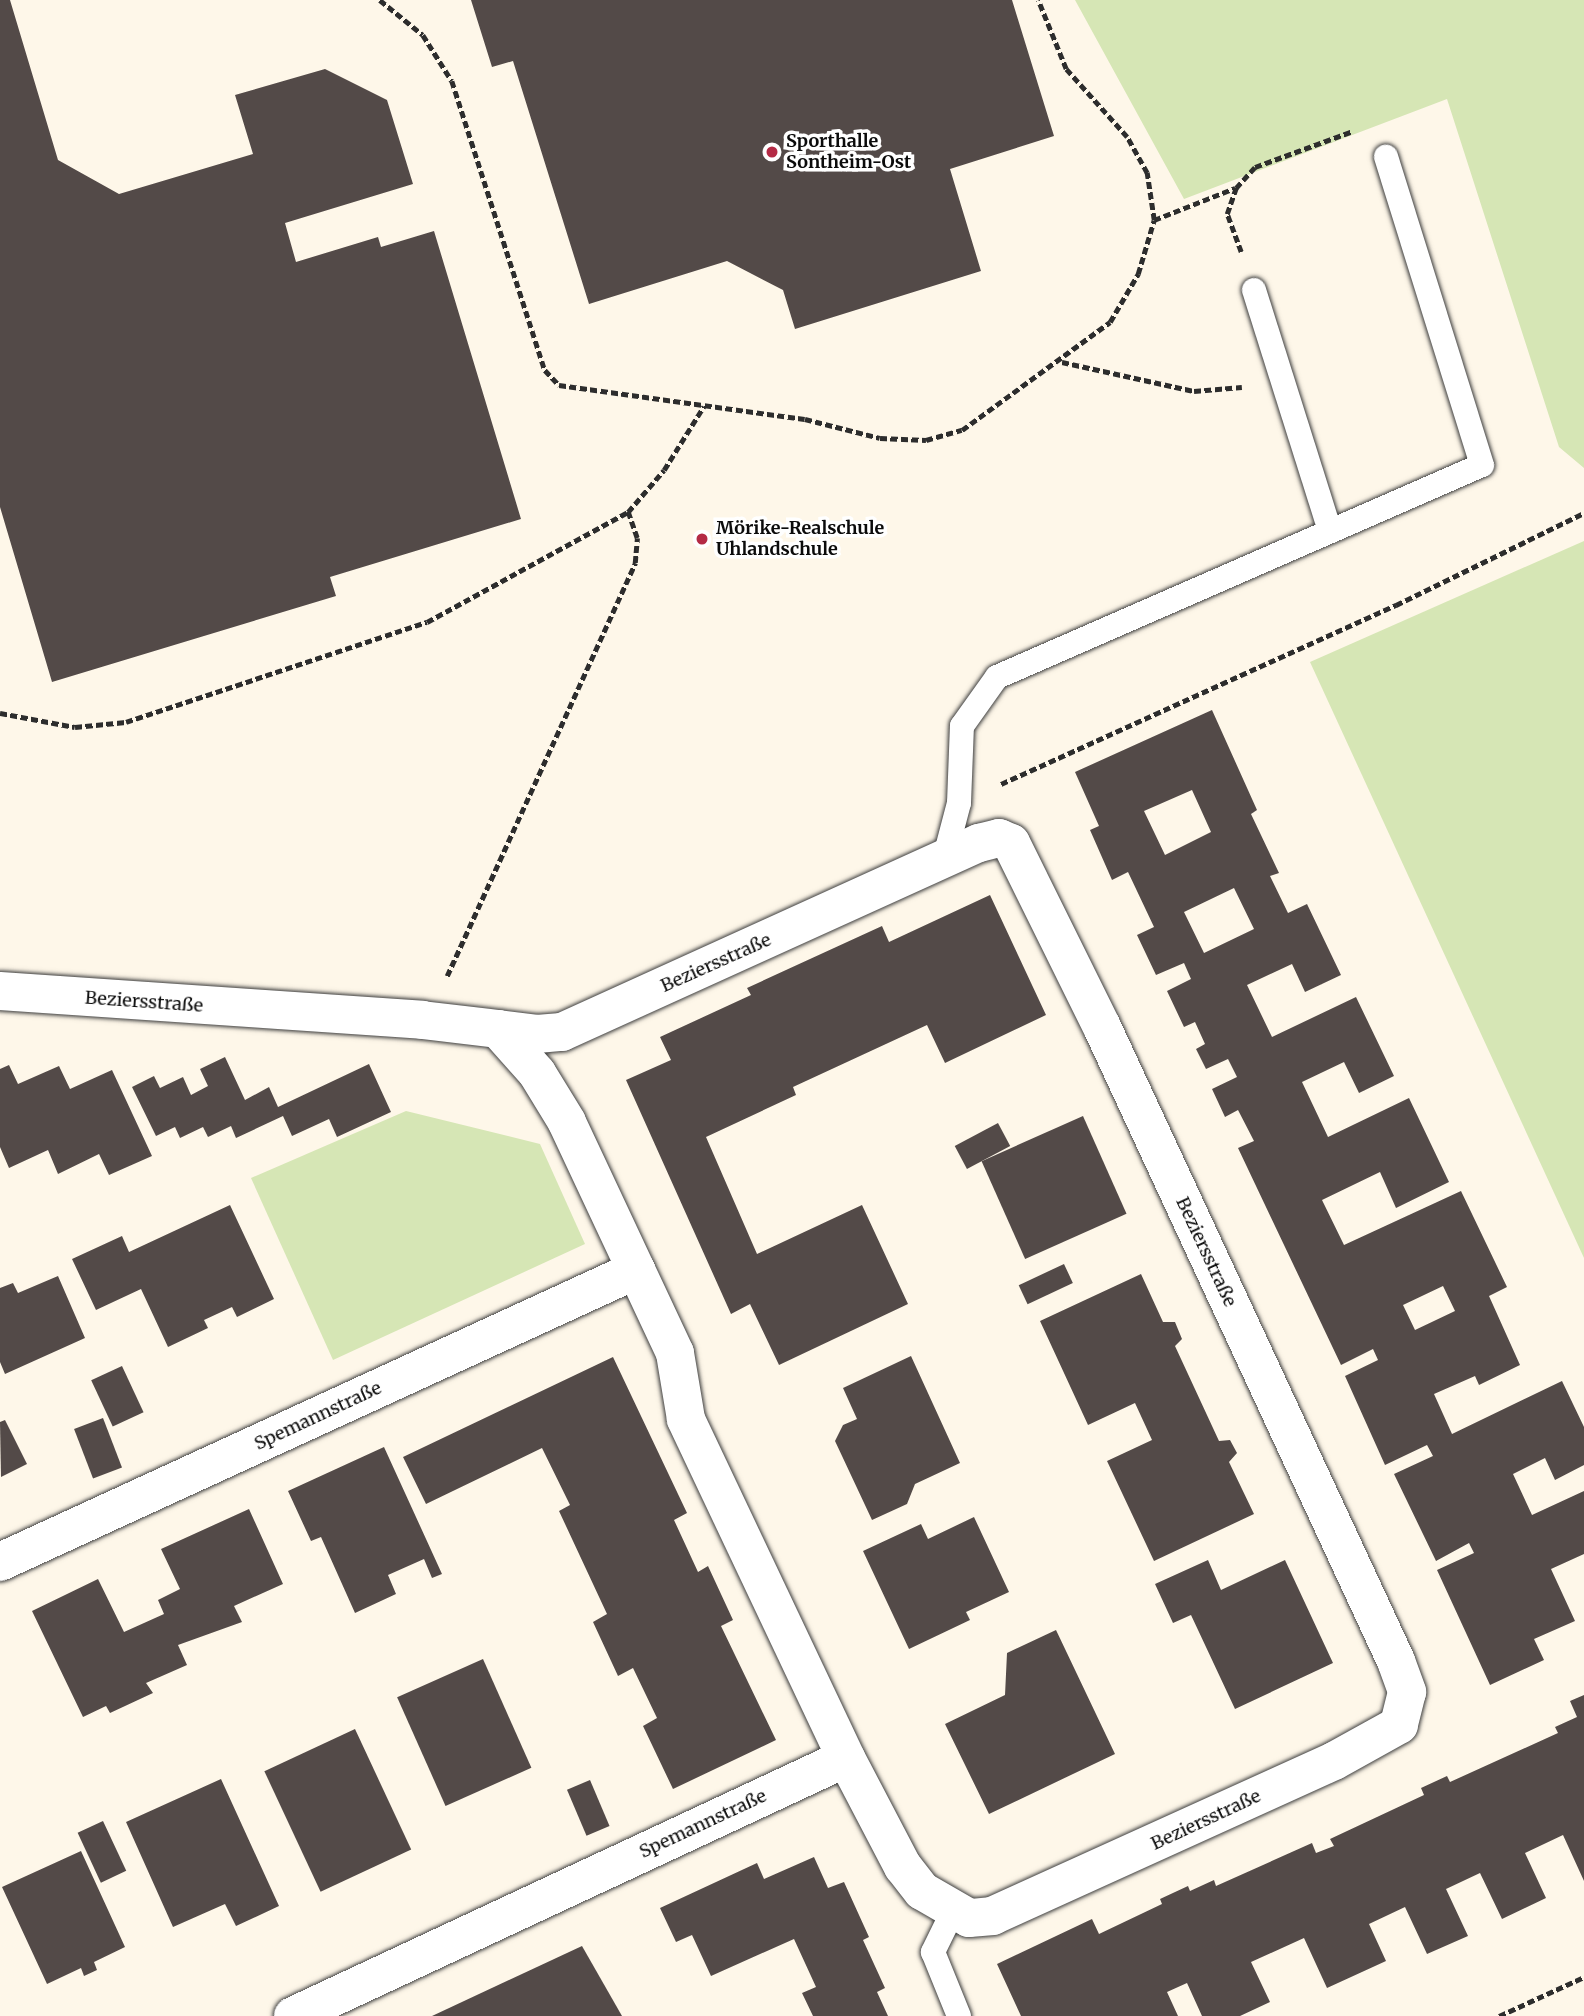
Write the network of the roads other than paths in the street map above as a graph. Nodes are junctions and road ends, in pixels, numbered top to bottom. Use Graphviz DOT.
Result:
graph roads {
  1 [pos="1386,157"];
  2 [pos="1254,290"];
  3 [pos="1330,531"];
  4 [pos="944,860"];
  5 [pos="0,992"];
  6 [pos="498,1029"];
  7 [pos="636,1270"];
  8 [pos="0,1563"];
  9 [pos="846,1758"];
  10 [pos="953,1911"];
  11 [pos="293,2016"];
  12 [pos="959,2016"];
  1 -- 3 [label="lane"];
  2 -- 3 [label="lane"];
  3 -- 4 [label="lane"];
  4 -- 6 [label="street, Beziersstraße"];
  4 -- 10 [label="street, Beziersstraße"];
  5 -- 6 [label="street, Beziersstraße"];
  6 -- 7 [label="street, Beziersstraße"];
  7 -- 8 [label="street, Spemannstraße"];
  7 -- 9 [label="street, Beziersstraße"];
  9 -- 10 [label="street, Beziersstraße"];
  9 -- 11 [label="street, Spemannstraße"];
  10 -- 12 [label="lane"];
}
